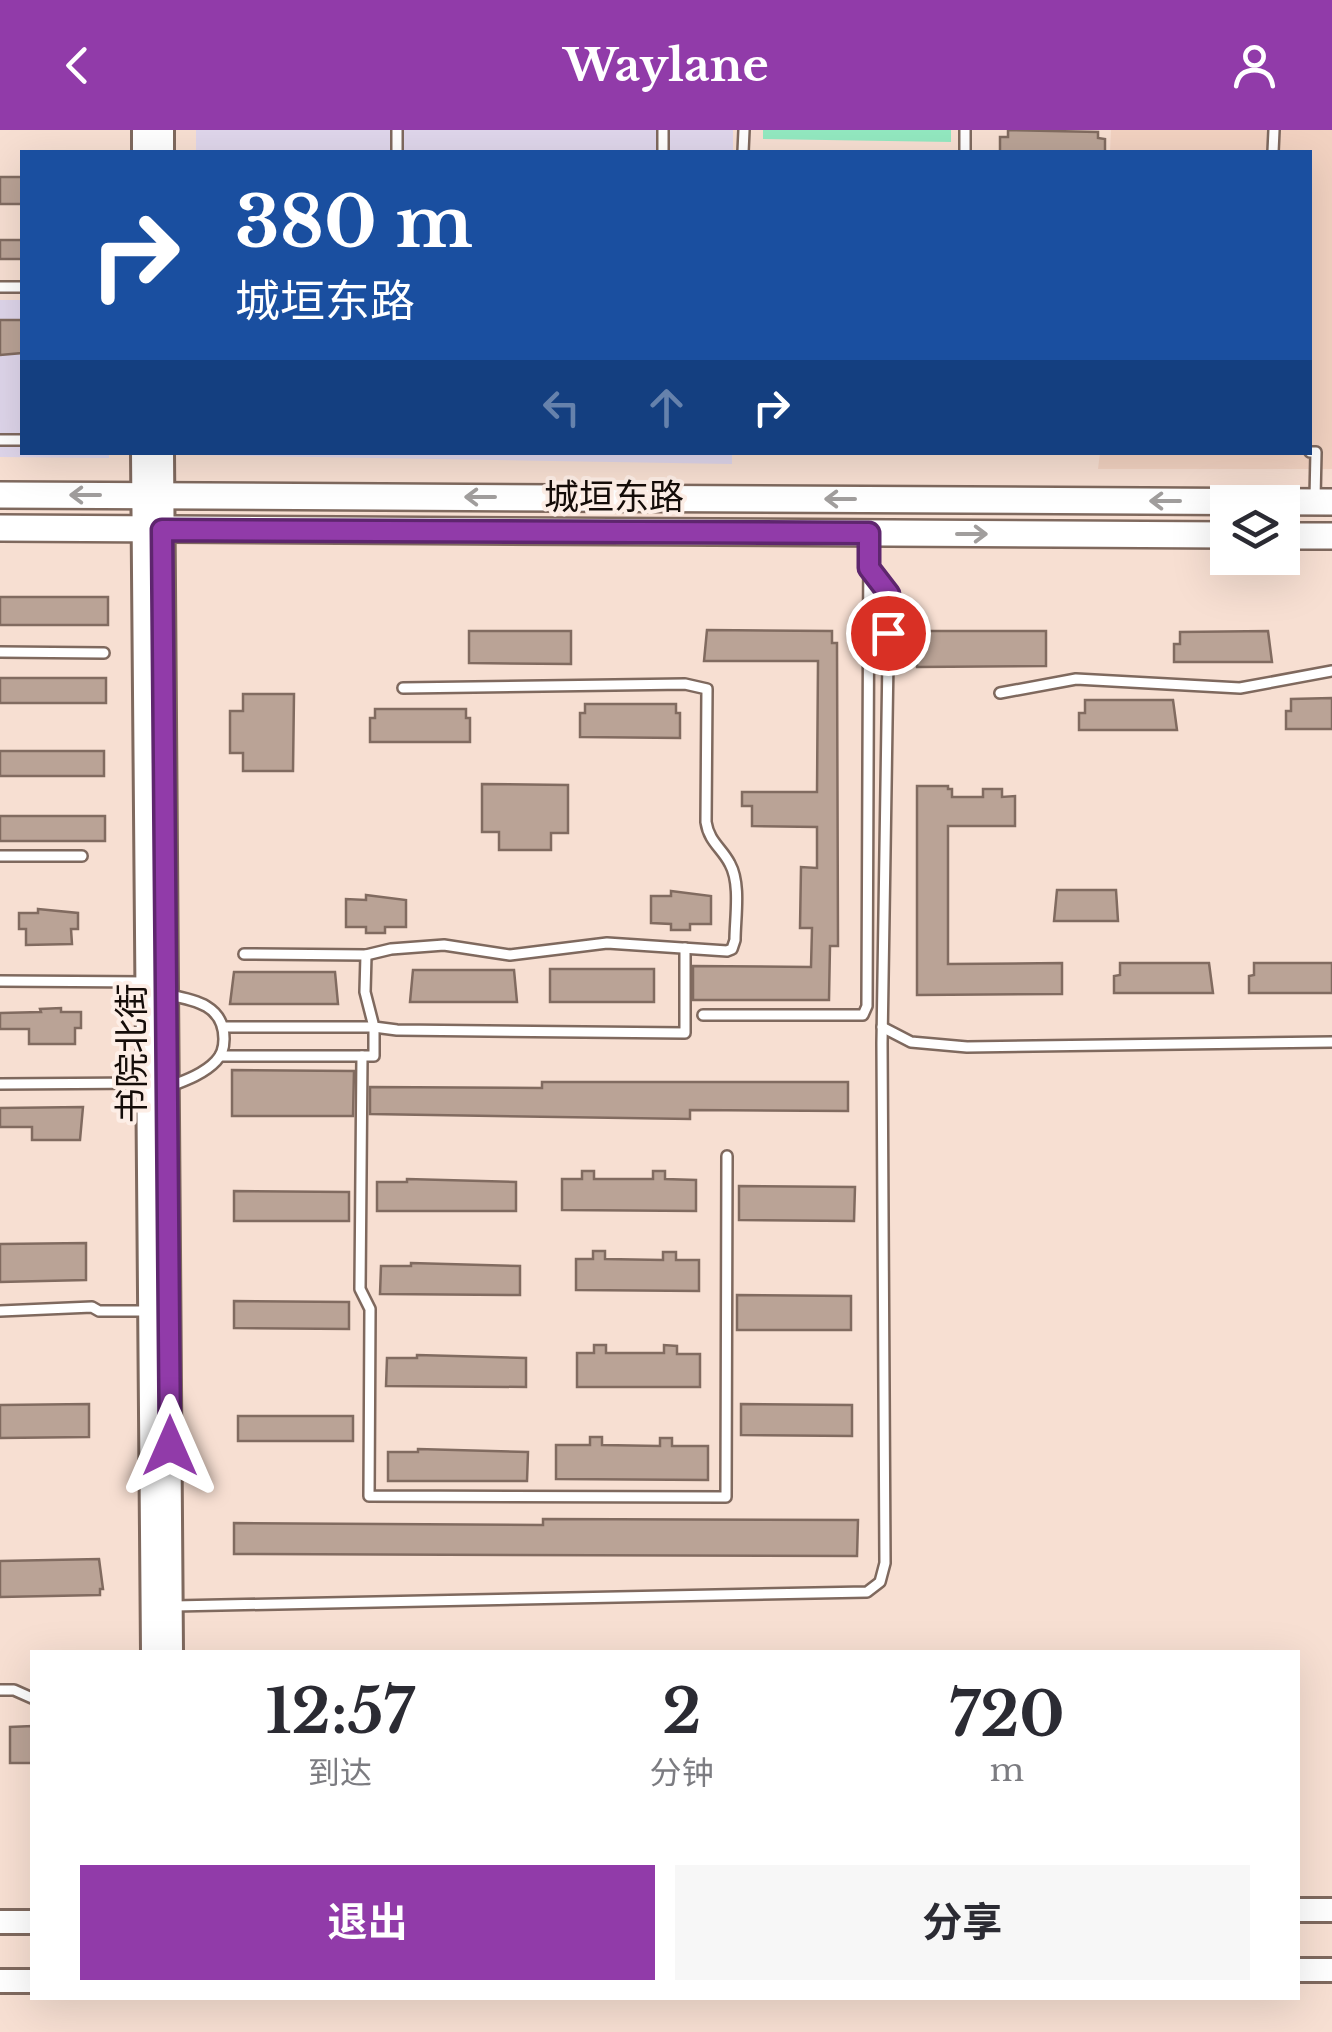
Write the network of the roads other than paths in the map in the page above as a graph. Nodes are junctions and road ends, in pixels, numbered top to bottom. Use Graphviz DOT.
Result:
graph roads {
  1 [pos="1312,452"];
  2 [pos="145,455"];
  3 [pos="161,455"];
  4 [pos="0,495"];
  5 [pos="153,495"];
  6 [pos="1323,502"];
  7 [pos="0,528"];
  8 [pos="153,529"];
  9 [pos="869,533"];
  10 [pos="1210,536"];
  11 [pos="1300,536"];
  12 [pos="1332,536"];
  13 [pos="869,568"];
  14 [pos="0,652"];
  15 [pos="104,653"];
  16 [pos="1332,672"];
  17 [pos="403,688"];
  18 [pos="1000,692"];
  19 [pos="0,856"];
  20 [pos="82,856"];
  21 [pos="685,948"];
  22 [pos="244,954"];
  23 [pos="366,955"];
  24 [pos="0,982"];
  25 [pos="157,988"];
  26 [pos="703,1015"];
  27 [pos="223,1026"];
  28 [pos="374,1027"];
  29 [pos="882,1027"];
  30 [pos="1332,1042"];
  31 [pos="220,1056"];
  32 [pos="362,1056"];
  33 [pos="0,1084"];
  34 [pos="158,1085"];
  35 [pos="728,1156"];
  36 [pos="0,1311"];
  37 [pos="150,1311"];
  38 [pos="171,1606"];
  39 [pos="153,1650"];
  40 [pos="171,1650"];
  41 [pos="0,1690"];
  42 [pos="30,1697"];
  43 [pos="1300,1910"];
  44 [pos="1332,1910"];
  45 [pos="0,1922"];
  46 [pos="30,1922"];
  47 [pos="1300,1970"];
  48 [pos="1332,1970"];
  49 [pos="0,1981"];
  50 [pos="30,1981"];
  1 -- 6 [label="lane"];
  2 -- 5 [label="street, 书院北街"];
  3 -- 5 [label="street, 书院北街"];
  5 -- 4 [label="main road, 城垣东路, one-way"];
  6 -- 5 [label="main road, 城垣东路, one-way"];
  5 -- 8 [label="street, 书院北街"];
  7 -- 8 [label="main road, 城垣东路"];
  8 -- 9 [label="main road, 城垣东路"];
  8 -- 25 [label="street, 书院北街"];
  9 -- 10 [label="main road, 城垣东路, one-way"];
  9 -- 13 [label="lane"];
  11 -- 12 [label="main road"];
  13 -- 26 [label="lane"];
  13 -- 29 [label="lane"];
  14 -- 15 [label="lane"];
  16 -- 18 [label="lane"];
  17 -- 21 [label="lane"];
  19 -- 20 [label="lane"];
  21 -- 23 [label="lane"];
  21 -- 28 [label="lane"];
  22 -- 23 [label="lane"];
  23 -- 28 [label="lane"];
  24 -- 25 [label="lane"];
  25 -- 27 [label="lane"];
  25 -- 34 [label="street, 书院北街"];
  27 -- 28 [label="lane"];
  27 -- 31 [label="lane"];
  28 -- 32 [label="lane"];
  29 -- 30 [label="lane"];
  29 -- 38 [label="lane"];
  31 -- 32 [label="lane"];
  31 -- 34 [label="lane"];
  32 -- 35 [label="lane"];
  33 -- 34 [label="lane"];
  34 -- 37 [label="street, 书院北街"];
  34 -- 38 [label="street, 书院北街"];
  36 -- 37 [label="lane"];
  37 -- 39 [label="street, 书院北街"];
  38 -- 40 [label="street, 书院北街"];
  41 -- 42 [label="lane"];
  43 -- 44 [label="street"];
  45 -- 46 [label="street"];
  47 -- 48 [label="street"];
  49 -- 50 [label="street"];
}
